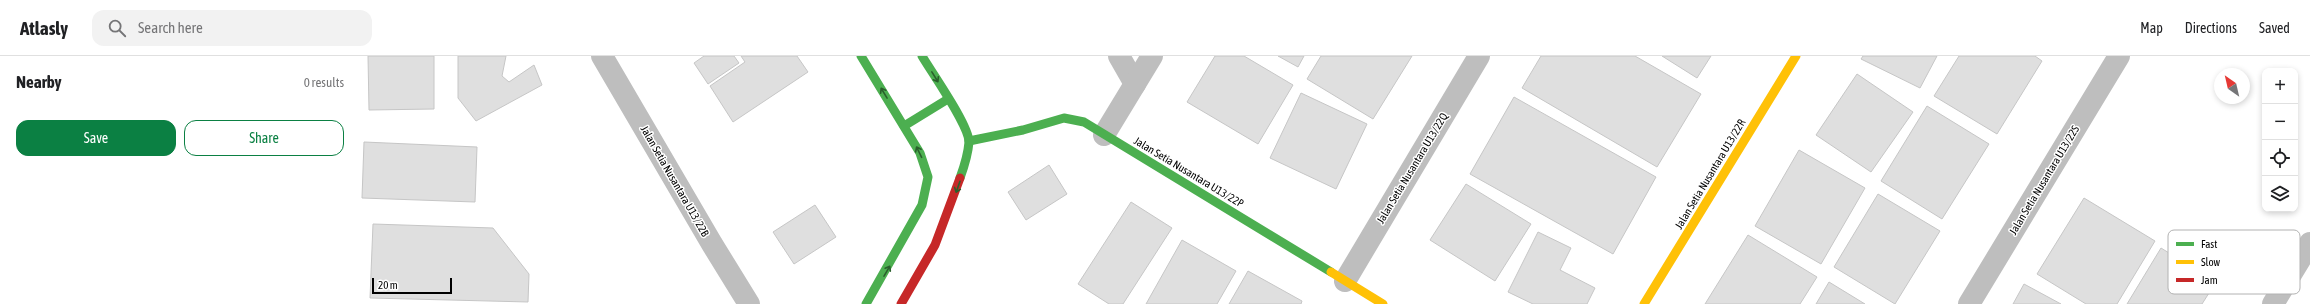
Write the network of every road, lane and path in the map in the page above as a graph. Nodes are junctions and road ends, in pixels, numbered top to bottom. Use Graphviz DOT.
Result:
graph roads {
  1 [pos="602,56"];
  2 [pos="861,56"];
  3 [pos="922,56"];
  4 [pos="1119,56"];
  5 [pos="1152,56"];
  6 [pos="1479,56"];
  7 [pos="1796,56"];
  8 [pos="2119,56"];
  9 [pos="1135,84"];
  10 [pos="948,99"];
  11 [pos="904,126"];
  12 [pos="1104,135"];
  13 [pos="969,141"];
  14 [pos="965,165"];
  15 [pos="950,170"];
  16 [pos="2310,243"];
  17 [pos="2300,259"];
  18 [pos="1345,281"];
  19 [pos="2279,294"];
  20 [pos="749,304"];
  21 [pos="866,304"];
  22 [pos="901,304"];
  23 [pos="1383,304"];
  24 [pos="1644,304"];
  25 [pos="1968,304"];
  26 [pos="2273,304"];
  1 -- 20 [label="street, Jalan Setia Nusantara U13/22B"];
  11 -- 2 [label="street, one-way"];
  3 -- 10 [label="street, one-way"];
  4 -- 9 [label="street"];
  5 -- 9 [label="street"];
  6 -- 18 [label="street, Jalan Setia Nusantara U13/22Q"];
  7 -- 24 [label="street, Jalan Setia Nusantara U13/22R"];
  8 -- 25 [label="street, Jalan Setia Nusantara U13/22S"];
  9 -- 12 [label="street"];
  10 -- 11 [label="street"];
  10 -- 13 [label="street"];
  21 -- 11 [label="street, one-way"];
  12 -- 13 [label="street, Jalan Setia Nusantara U13/22P"];
  12 -- 18 [label="street, Jalan Setia Nusantara U13/22P"];
  13 -- 14 [label="street"];
  14 -- 15 [label="street"];
  14 -- 22 [label="street, one-way"];
  16 -- 17 [label="street"];
  18 -- 23 [label="street, Jalan Setia Nusantara U13/22P"];
  19 -- 26 [label="street"];
}
